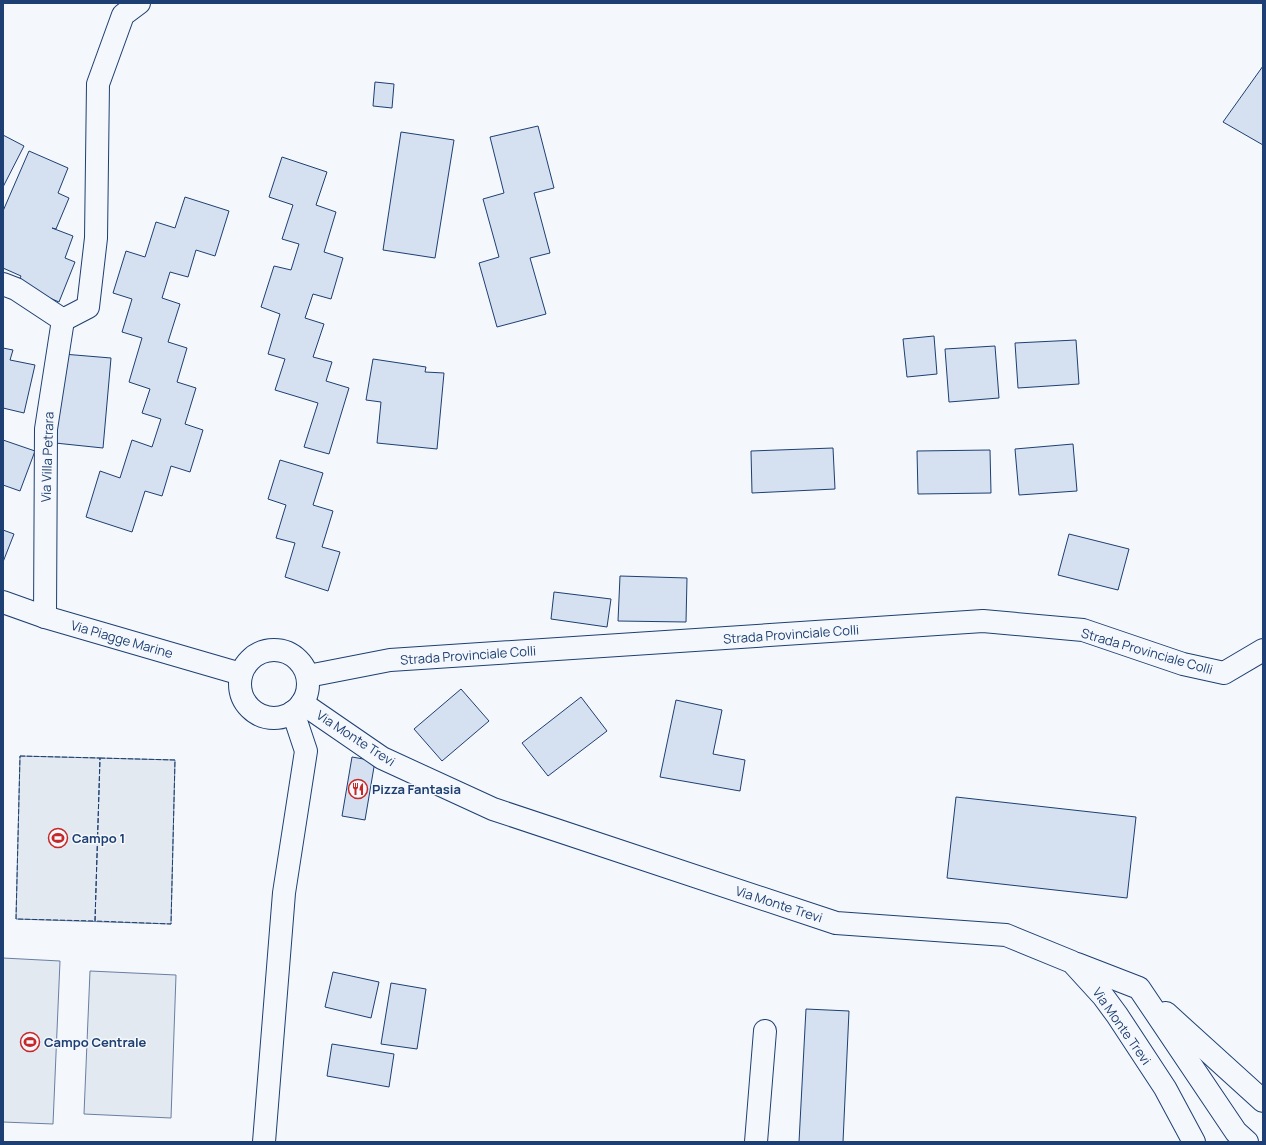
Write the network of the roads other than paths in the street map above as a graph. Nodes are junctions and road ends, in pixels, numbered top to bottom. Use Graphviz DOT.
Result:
graph roads {
  1 [pos="126,7"];
  2 [pos="3,284"];
  3 [pos="62,320"];
  4 [pos="3,602"];
  5 [pos="44,616"];
  6 [pos="1263,650"];
  7 [pos="241,674"];
  8 [pos="308,676"];
  9 [pos="297,707"];
  10 [pos="1006,935"];
  11 [pos="1139,988"];
  12 [pos="764,1031"];
  13 [pos="1263,1101"];
  14 [pos="264,1142"];
  15 [pos="756,1142"];
  16 [pos="1194,1142"];
  17 [pos="1247,1142"];
  1 -- 3 [label="street"];
  2 -- 3 [label="street"];
  3 -- 5 [label="street, Via Villa Petrara"];
  4 -- 5 [label="street, Via Piagge Marine"];
  5 -- 7 [label="street, Via Piagge Marine"];
  6 -- 8 [label="street, Strada Provinciale Colli"];
  7 -- 8 [label="street"];
  7 -- 9 [label="street"];
  8 -- 9 [label="street"];
  9 -- 10 [label="street, Via Monte Trevi"];
  9 -- 14 [label="street"];
  10 -- 11 [label="street"];
  10 -- 16 [label="street, Via Monte Trevi"];
  11 -- 13 [label="street"];
  11 -- 17 [label="street"];
  12 -- 15 [label="street"];
}
